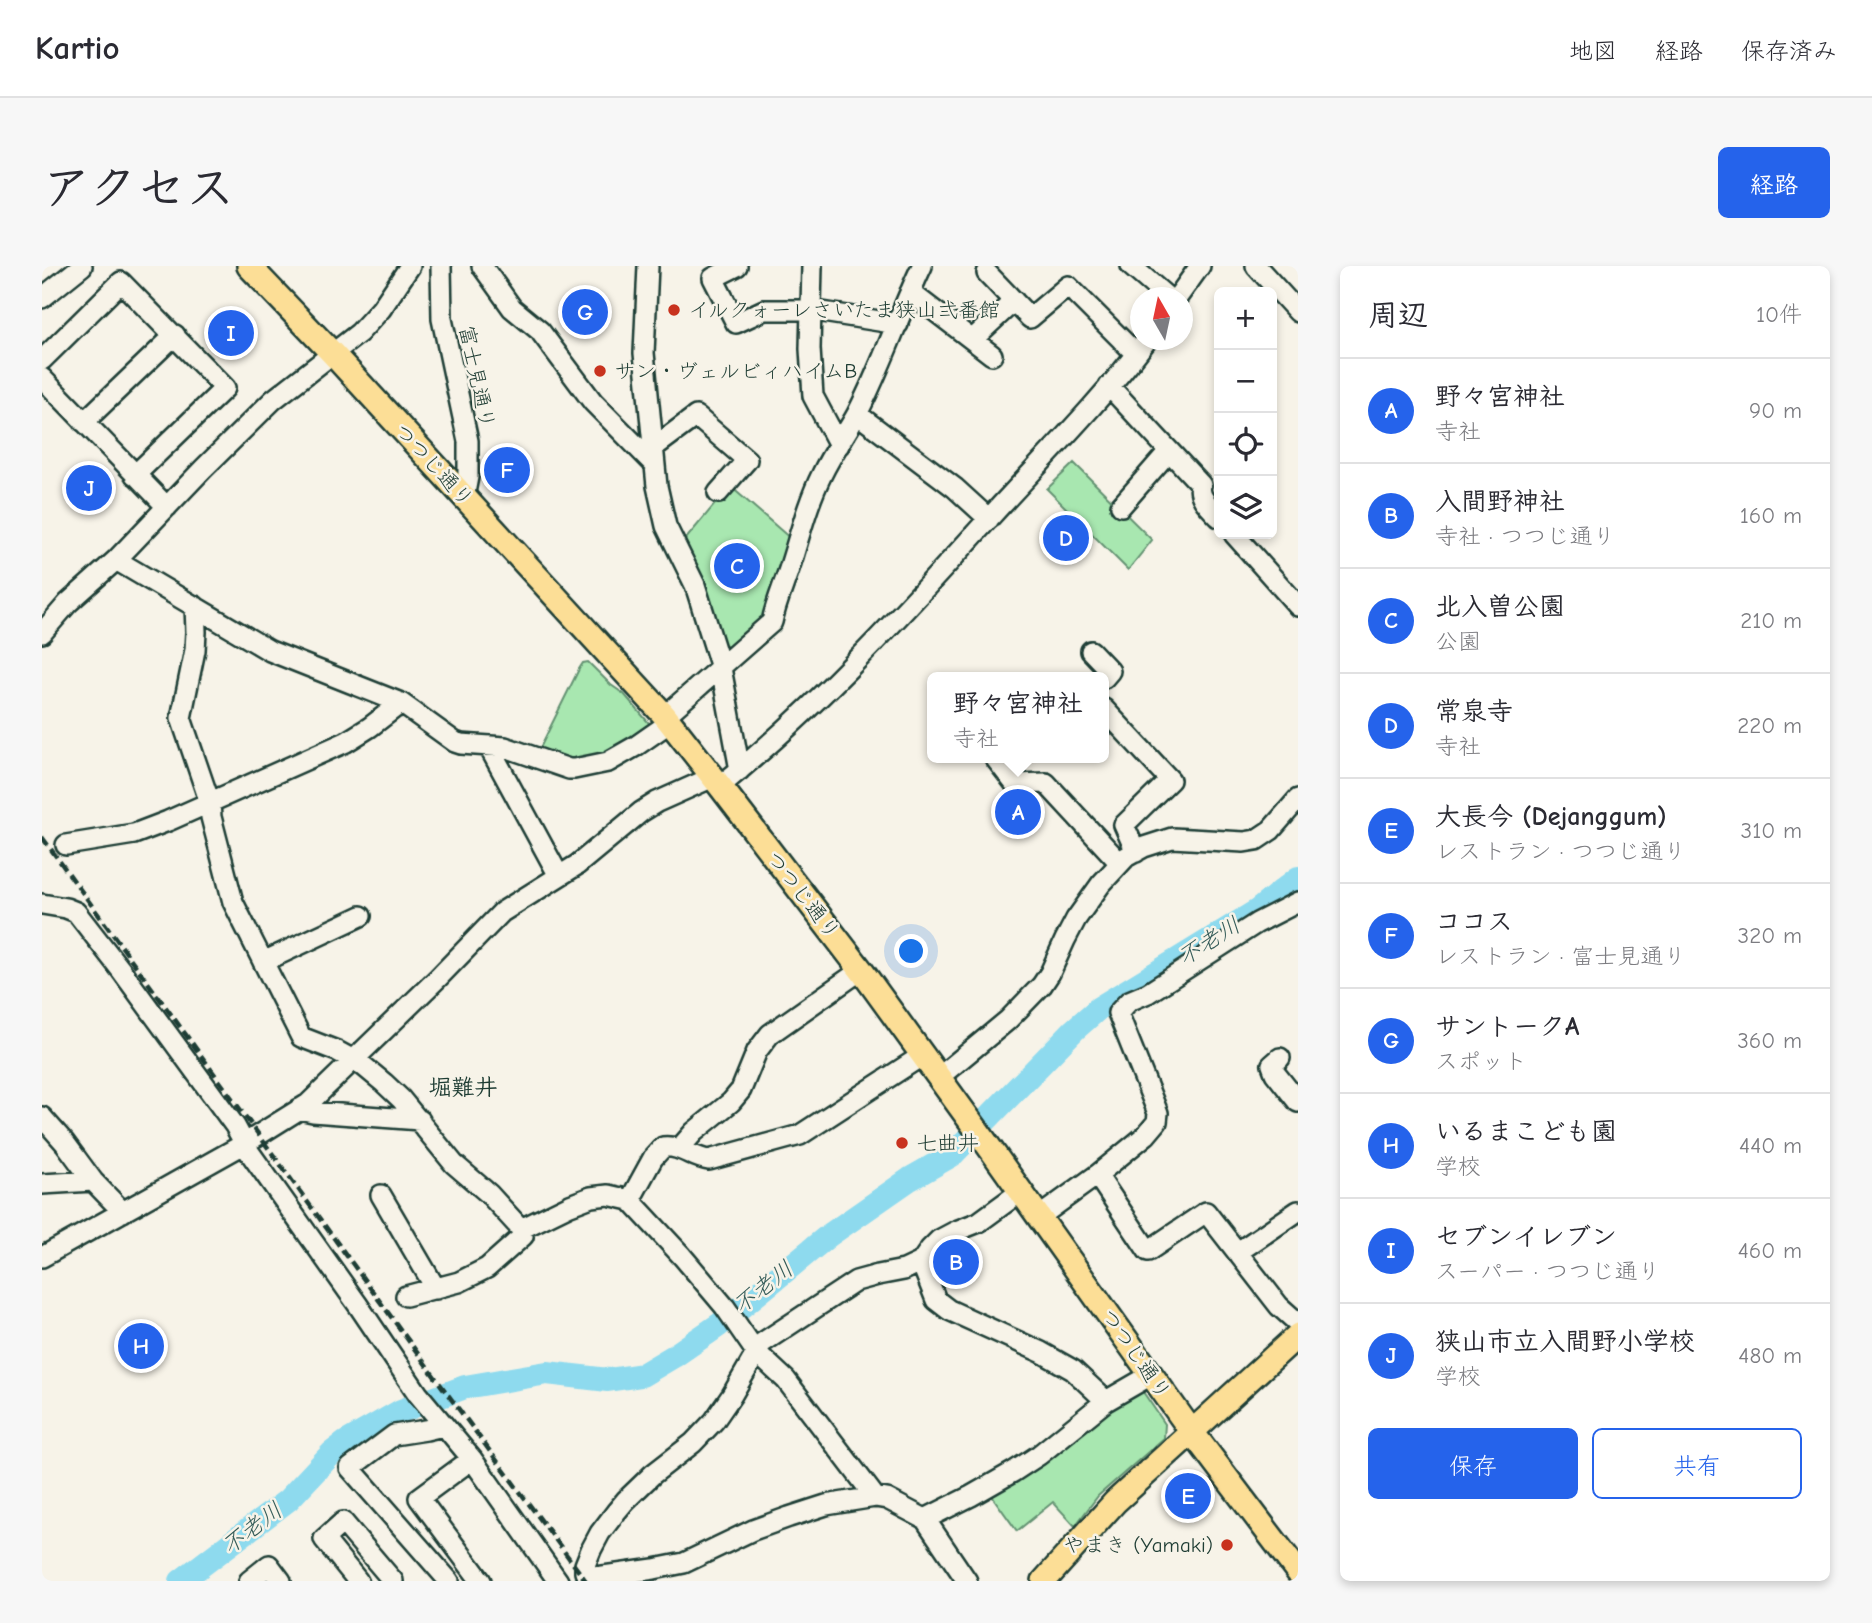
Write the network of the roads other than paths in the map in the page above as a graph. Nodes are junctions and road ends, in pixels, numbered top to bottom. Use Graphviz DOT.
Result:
graph roads {
  1 [pos="82,266"];
  2 [pos="249,266"];
  3 [pos="410,266"];
  4 [pos="441,266"];
  5 [pos="482,266"];
  6 [pos="648,266"];
  7 [pos="737,266"];
  8 [pos="812,266"];
  9 [pos="922,266"];
  10 [pos="1131,266"];
  11 [pos="1256,266"];
  12 [pos="1190,269"];
  13 [pos="987,273"];
  14 [pos="1155,287"];
  15 [pos="1182,287"];
  16 [pos="910,292"];
  17 [pos="42,298"];
  18 [pos="1014,301"];
  19 [pos="810,310"];
  20 [pos="1298,312"];
  21 [pos="898,324"];
  22 [pos="175,335"];
  23 [pos="1130,338"];
  24 [pos="973,339"];
  25 [pos="1139,350"];
  26 [pos="333,354"];
  27 [pos="992,355"];
  28 [pos="42,360"];
  29 [pos="42,378"];
  30 [pos="1109,386"];
  31 [pos="857,414"];
  32 [pos="84,422"];
  33 [pos="839,445"];
  34 [pos="1169,452"];
  35 [pos="654,456"];
  36 [pos="135,475"];
  37 [pos="718,493"];
  38 [pos="464,498"];
  39 [pos="1121,506"];
  40 [pos="167,508"];
  41 [pos="1214,511"];
  42 [pos="989,519"];
  43 [pos="1238,539"];
  44 [pos="116,560"];
  45 [pos="195,606"];
  46 [pos="1298,606"];
  47 [pos="42,633"];
  48 [pos="1091,651"];
  49 [pos="721,668"];
  50 [pos="1109,672"];
  51 [pos="401,703"];
  52 [pos="1109,714"];
  53 [pos="667,720"];
  54 [pos="489,747"];
  55 [pos="999,763"];
  56 [pos="740,770"];
  57 [pos="716,781"];
  58 [pos="1298,799"];
  59 [pos="210,803"];
  60 [pos="66,845"];
  61 [pos="1128,857"];
  62 [pos="559,876"];
  63 [pos="1298,902"];
  64 [pos="42,904"];
  65 [pos="361,916"];
  66 [pos="263,962"];
  67 [pos="861,970"];
  68 [pos="923,1055"];
  69 [pos="1280,1058"];
  70 [pos="354,1060"];
  71 [pos="938,1078"];
  72 [pos="1298,1102"];
  73 [pos="299,1109"];
  74 [pos="42,1117"];
  75 [pos="420,1121"];
  76 [pos="244,1144"];
  77 [pos="680,1148"];
  78 [pos="1097,1175"];
  79 [pos="45,1180"];
  80 [pos="93,1181"];
  81 [pos="1020,1192"];
  82 [pos="381,1195"];
  83 [pos="630,1200"];
  84 [pos="1298,1211"];
  85 [pos="123,1212"];
  86 [pos="1039,1217"];
  87 [pos="521,1229"];
  88 [pos="1238,1252"];
  89 [pos="42,1256"];
  90 [pos="921,1262"];
  91 [pos="436,1289"];
  92 [pos="405,1296"];
  93 [pos="1298,1323"];
  94 [pos="1298,1335"];
  95 [pos="756,1352"];
  96 [pos="1151,1375"];
  97 [pos="1106,1401"];
  98 [pos="441,1424"];
  99 [pos="1192,1432"];
  100 [pos="472,1459"];
  101 [pos="875,1497"];
  102 [pos="925,1520"];
  103 [pos="1298,1572"];
  104 [pos="579,1577"];
  105 [pos="248,1581"];
  106 [pos="281,1581"];
  107 [pos="358,1581"];
  108 [pos="393,1581"];
  109 [pos="449,1581"];
  110 [pos="481,1581"];
  111 [pos="558,1581"];
  112 [pos="967,1581"];
  113 [pos="1044,1581"];
  1 -- 17 [label="street"];
  2 -- 26 [label="main road, つつじ通り"];
  3 -- 26 [label="street"];
  4 -- 38 [label="street, 富士見通り"];
  5 -- 35 [label="street"];
  6 -- 35 [label="street"];
  7 -- 19 [label="street"];
  8 -- 19 [label="street"];
  9 -- 16 [label="street"];
  10 -- 14 [label="street"];
  11 -- 20 [label="street"];
  12 -- 15 [label="street"];
  13 -- 18 [label="street"];
  16 -- 21 [label="street"];
  16 -- 24 [label="street"];
  18 -- 23 [label="street"];
  18 -- 24 [label="street"];
  19 -- 21 [label="street"];
  19 -- 33 [label="street"];
  21 -- 31 [label="street"];
  22 -- 28 [label="street"];
  22 -- 32 [label="street"];
  22 -- 36 [label="street"];
  24 -- 27 [label="street"];
  25 -- 30 [label="street"];
  26 -- 38 [label="main road, つつじ通り"];
  26 -- 40 [label="street"];
  29 -- 32 [label="street"];
  30 -- 34 [label="street"];
  30 -- 42 [label="street"];
  31 -- 33 [label="street"];
  31 -- 42 [label="street"];
  32 -- 36 [label="street"];
  33 -- 49 [label="street"];
  34 -- 39 [label="street"];
  34 -- 41 [label="street"];
  35 -- 37 [label="street"];
  35 -- 49 [label="street"];
  36 -- 40 [label="street"];
  38 -- 53 [label="main road, つつじ通り"];
  40 -- 44 [label="street"];
  42 -- 56 [label="street"];
  43 -- 46 [label="street"];
  44 -- 45 [label="street"];
  44 -- 47 [label="street"];
  45 -- 51 [label="street"];
  45 -- 59 [label="street"];
  48 -- 50 [label="street"];
  49 -- 53 [label="street"];
  49 -- 56 [label="street"];
  51 -- 54 [label="street"];
  51 -- 59 [label="street"];
  52 -- 61 [label="street"];
  53 -- 54 [label="street"];
  53 -- 57 [label="main road, つつじ通り"];
  54 -- 62 [label="street"];
  55 -- 61 [label="street"];
  56 -- 57 [label="street"];
  57 -- 62 [label="street"];
  57 -- 67 [label="main road, つつじ通り"];
  58 -- 61 [label="street"];
  59 -- 60 [label="street"];
  59 -- 66 [label="street"];
  61 -- 71 [label="street"];
  62 -- 70 [label="street"];
  63 -- 78 [label="street"];
  64 -- 76 [label="street"];
  65 -- 66 [label="street"];
  66 -- 70 [label="street"];
  67 -- 68 [label="main road, つつじ通り"];
  67 -- 77 [label="street"];
  68 -- 71 [label="main road, つつじ通り"];
  68 -- 77 [label="street"];
  69 -- 72 [label="street"];
  70 -- 73 [label="street"];
  70 -- 75 [label="street"];
  71 -- 81 [label="main road, つつじ通り"];
  73 -- 75 [label="street"];
  73 -- 76 [label="street"];
  74 -- 80 [label="street"];
  75 -- 87 [label="street"];
  76 -- 85 [label="street"];
  76 -- 98 [label="street"];
  77 -- 83 [label="street"];
  78 -- 86 [label="street"];
  78 -- 88 [label="street"];
  79 -- 80 [label="street"];
  80 -- 85 [label="street"];
  81 -- 86 [label="main road, つつじ通り"];
  81 -- 90 [label="street"];
  82 -- 91 [label="street"];
  83 -- 87 [label="street"];
  83 -- 95 [label="street"];
  84 -- 88 [label="street"];
  85 -- 89 [label="street"];
  86 -- 96 [label="main road, つつじ通り"];
  87 -- 91 [label="street"];
  88 -- 93 [label="street"];
  90 -- 95 [label="street"];
  90 -- 97 [label="street"];
  91 -- 92 [label="street"];
  94 -- 99 [label="main road"];
  95 -- 101 [label="street"];
  95 -- 104 [label="street"];
  96 -- 97 [label="street"];
  96 -- 99 [label="main road, つつじ通り"];
  97 -- 102 [label="street"];
  98 -- 100 [label="street"];
  98 -- 109 [label="street"];
  99 -- 103 [label="main road, つつじ通り"];
  99 -- 113 [label="main road"];
  100 -- 110 [label="street"];
  100 -- 111 [label="street"];
  101 -- 102 [label="street"];
  101 -- 104 [label="street"];
  102 -- 112 [label="street"];
  105 -- 106 [label="street"];
  107 -- 108 [label="street"];
}
